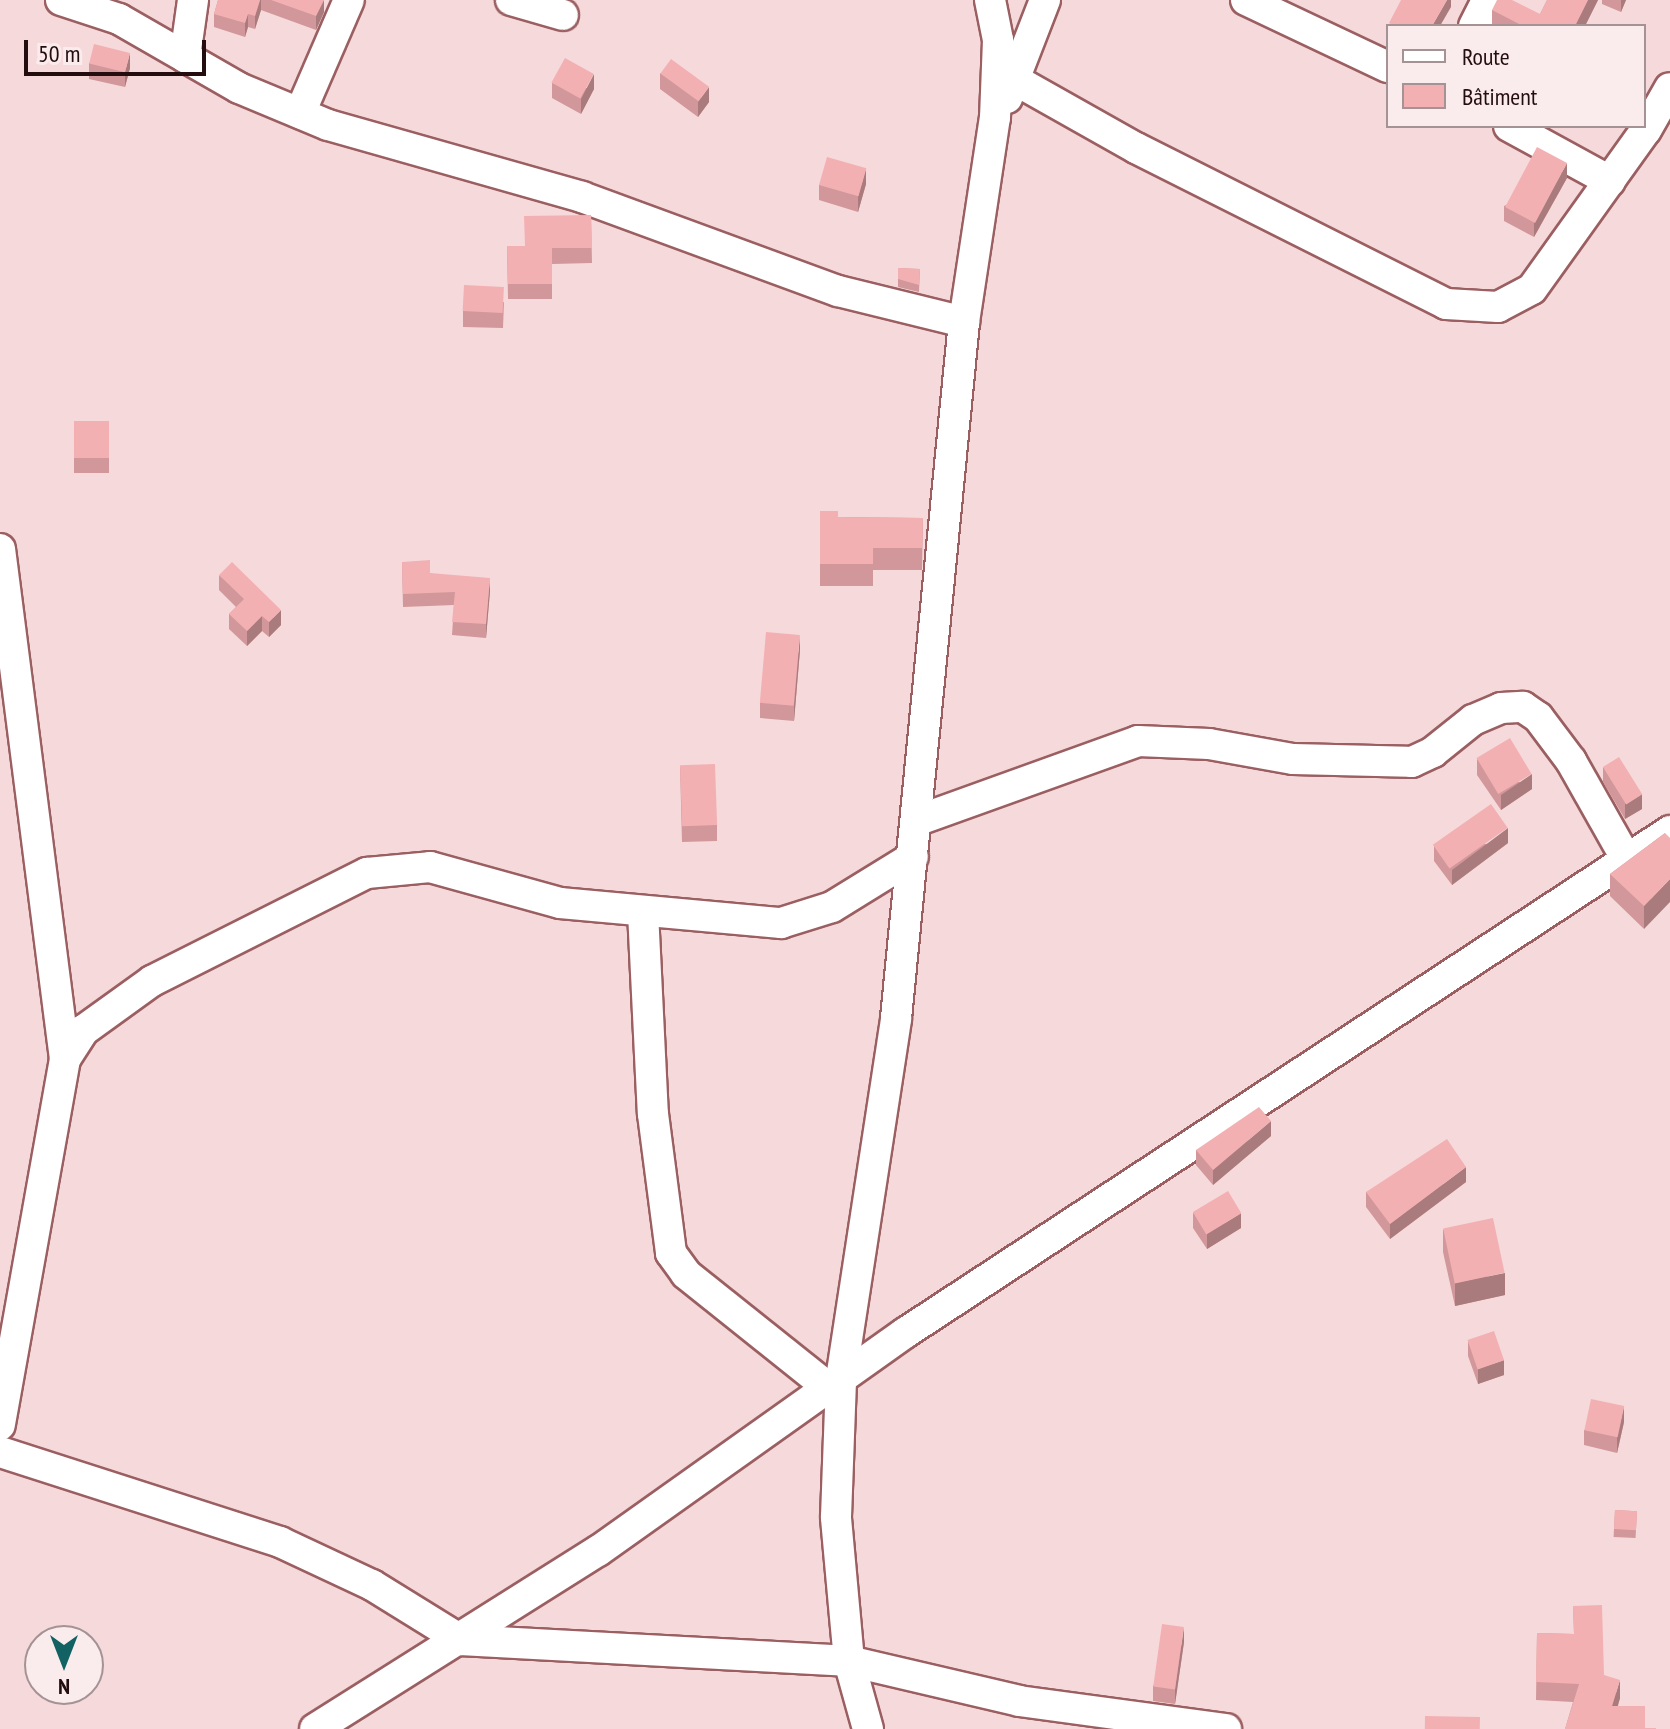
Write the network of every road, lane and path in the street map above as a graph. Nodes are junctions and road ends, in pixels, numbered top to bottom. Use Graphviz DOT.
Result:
graph roads {
  1 [pos="61,0"];
  2 [pos="193,0"];
  3 [pos="349,0"];
  4 [pos="511,0"];
  5 [pos="990,0"];
  6 [pos="1045,0"];
  7 [pos="1246,0"];
  8 [pos="1487,0"];
  9 [pos="563,15"];
  10 [pos="1475,24"];
  11 [pos="185,57"];
  12 [pos="1386,66"];
  13 [pos="1017,81"];
  14 [pos="1670,88"];
  15 [pos="300,113"];
  16 [pos="995,118"];
  17 [pos="1646,125"];
  18 [pos="1513,128"];
  19 [pos="1644,128"];
  20 [pos="1610,181"];
  21 [pos="964,322"];
  22 [pos="0,549"];
  23 [pos="916,821"];
  24 [pos="1670,831"];
  25 [pos="913,857"];
  26 [pos="1627,860"];
  27 [pos="643,912"];
  28 [pos="65,1059"];
  29 [pos="835,1383"];
  30 [pos="0,1425"];
  31 [pos="0,1452"];
  32 [pos="461,1640"];
  33 [pos="849,1661"];
  34 [pos="315,1729"];
  35 [pos="868,1729"];
  36 [pos="1226,1729"];
  1 -- 11 [label="street"];
  2 -- 11 [label="street"];
  3 -- 15 [label="street"];
  4 -- 9 [label="street"];
  5 -- 16 [label="street"];
  6 -- 13 [label="street"];
  7 -- 12 [label="street"];
  8 -- 10 [label="street"];
  11 -- 15 [label="street"];
  13 -- 16 [label="street"];
  13 -- 20 [label="street"];
  14 -- 17 [label="street"];
  15 -- 21 [label="street"];
  16 -- 21 [label="street"];
  18 -- 20 [label="street"];
  19 -- 20 [label="street"];
  21 -- 23 [label="street"];
  22 -- 28 [label="street"];
  23 -- 25 [label="street"];
  23 -- 26 [label="street"];
  24 -- 26 [label="street"];
  25 -- 27 [label="street"];
  25 -- 29 [label="street"];
  26 -- 29 [label="street"];
  27 -- 28 [label="street"];
  27 -- 29 [label="street"];
  28 -- 30 [label="street"];
  29 -- 32 [label="street"];
  29 -- 33 [label="street"];
  31 -- 32 [label="street"];
  32 -- 33 [label="street"];
  32 -- 34 [label="street"];
  33 -- 35 [label="street"];
  33 -- 36 [label="street"];
}
